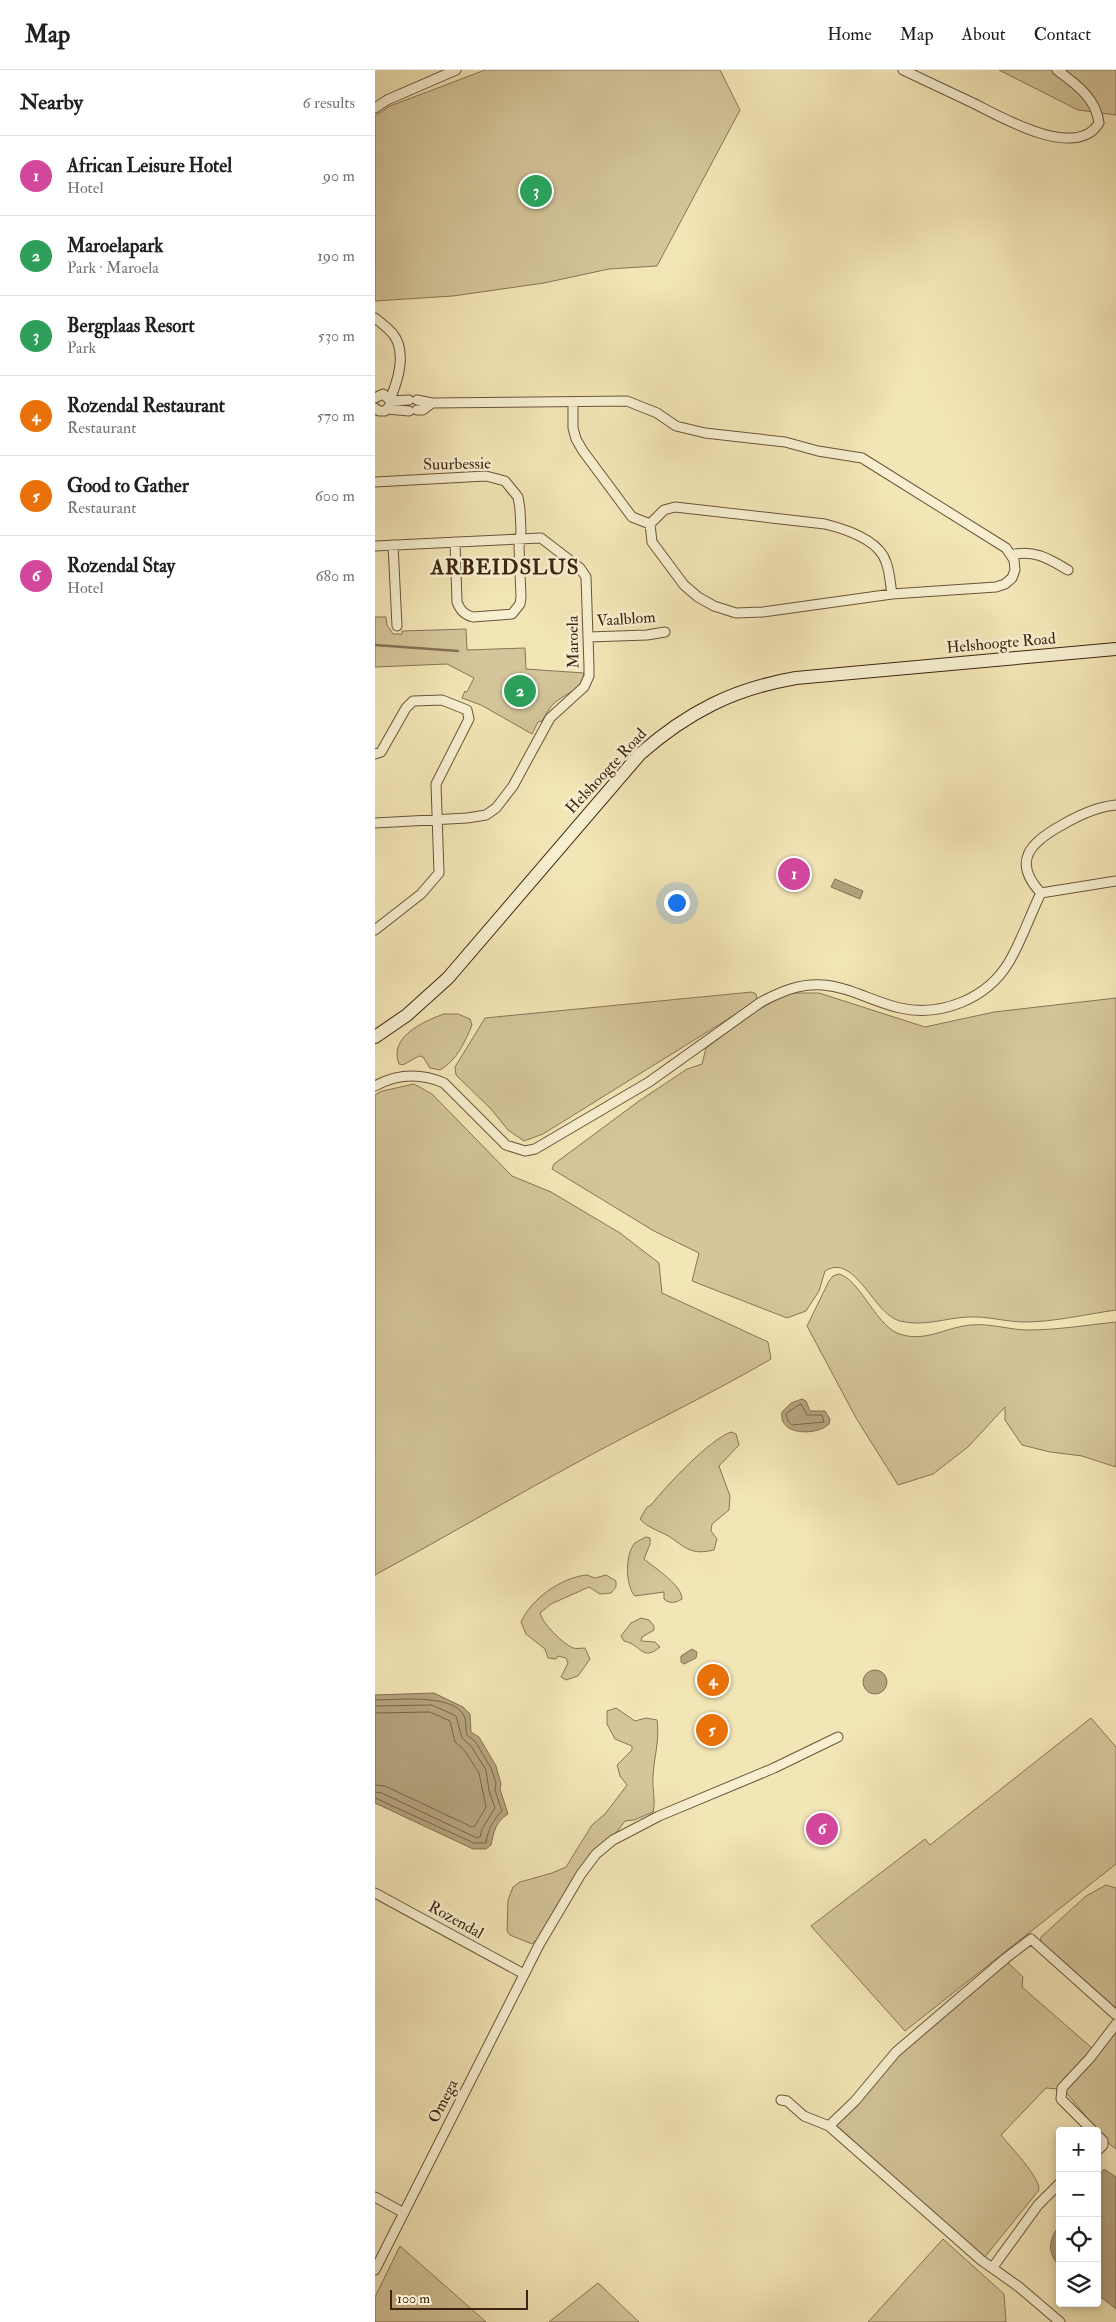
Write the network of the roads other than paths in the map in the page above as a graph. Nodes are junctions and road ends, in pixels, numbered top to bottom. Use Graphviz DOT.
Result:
graph roads {
  1 [pos="456,70"];
  2 [pos="903,70"];
  3 [pos="1057,70"];
  4 [pos="375,108"];
  5 [pos="375,318"];
  6 [pos="397,380"];
  7 [pos="378,396"];
  8 [pos="573,402"];
  9 [pos="432,403"];
  10 [pos="386,406"];
  11 [pos="375,482"];
  12 [pos="650,524"];
  13 [pos="520,539"];
  14 [pos="455,542"];
  15 [pos="393,545"];
  16 [pos="375,546"];
  17 [pos="1011,555"];
  18 [pos="1068,570"];
  19 [pos="892,594"];
  20 [pos="397,626"];
  21 [pos="665,632"];
  22 [pos="589,637"];
  23 [pos="1116,649"];
  24 [pos="375,754"];
  25 [pos="1116,805"];
  26 [pos="437,820"];
  27 [pos="375,823"];
  28 [pos="1116,881"];
  29 [pos="1041,892"];
  30 [pos="375,930"];
  31 [pos="375,1037"];
  32 [pos="375,1086"];
  33 [pos="838,1738"];
  34 [pos="375,1892"];
  35 [pos="524,1974"];
  36 [pos="1116,2015"];
  37 [pos="1116,2024"];
  38 [pos="781,2100"];
  39 [pos="829,2126"];
  40 [pos="1089,2127"];
  41 [pos="1056,2187"];
  42 [pos="375,2197"];
  43 [pos="404,2213"];
  44 [pos="993,2267"];
  45 [pos="375,2270"];
  46 [pos="1060,2322"];
  1 -- 4 [label="street"];
  2 -- 3 [label="street"];
  5 -- 6 [label="street"];
  6 -- 7 [label="street"];
  6 -- 10 [label="street"];
  7 -- 10 [label="street"];
  8 -- 9 [label="street"];
  8 -- 12 [label="street"];
  8 -- 17 [label="street"];
  9 -- 10 [label="street"];
  9 -- 10 [label="street"];
  11 -- 13 [label="street, Suurbessie"];
  12 -- 19 [label="street"];
  12 -- 19 [label="street"];
  13 -- 14 [label="street, Maroela"];
  13 -- 14 [label="street, Suurbessie"];
  13 -- 22 [label="street, Maroela"];
  14 -- 15 [label="street, Maroela"];
  15 -- 16 [label="street, Maroela"];
  15 -- 20 [label="street"];
  17 -- 18 [label="street"];
  17 -- 19 [label="street"];
  21 -- 22 [label="street, Vaalblom"];
  22 -- 26 [label="street, Maroela"];
  23 -- 31 [label="main road, Helshoogte Road"];
  24 -- 26 [label="street"];
  25 -- 29 [label="street"];
  26 -- 27 [label="street, Maroela"];
  26 -- 30 [label="street"];
  28 -- 29 [label="street"];
  29 -- 32 [label="street"];
  33 -- 35 [label="street, Omega"];
  34 -- 35 [label="street, Rozendal"];
  35 -- 43 [label="street, Omega"];
  36 -- 39 [label="street"];
  37 -- 40 [label="street"];
  38 -- 39 [label="street"];
  39 -- 44 [label="street"];
  41 -- 44 [label="street"];
  42 -- 43 [label="street"];
  43 -- 45 [label="street, Omega"];
  44 -- 46 [label="street"];
}
